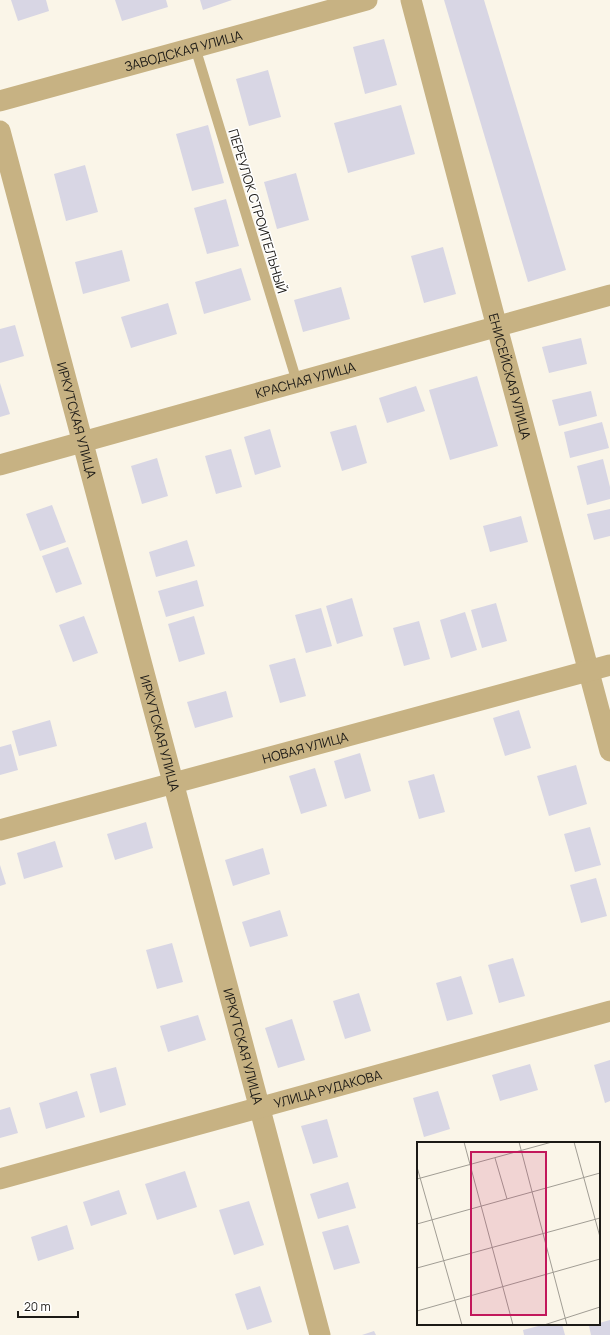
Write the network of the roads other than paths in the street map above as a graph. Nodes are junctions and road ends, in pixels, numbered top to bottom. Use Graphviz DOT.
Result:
graph roads {
  1 [pos="367,0"];
  2 [pos="412,0"];
  3 [pos="195,47"];
  4 [pos="0,101"];
  5 [pos="0,131"];
  6 [pos="610,295"];
  7 [pos="497,327"];
  8 [pos="297,382"];
  9 [pos="82,442"];
  10 [pos="0,465"];
  11 [pos="610,665"];
  12 [pos="589,671"];
  13 [pos="610,751"];
  14 [pos="174,782"];
  15 [pos="0,830"];
  16 [pos="610,1011"];
  17 [pos="259,1108"];
  18 [pos="0,1179"];
  19 [pos="320,1335"];
  1 -- 3 [label="street, ЗАВОДСКАЯ УЛИЦА"];
  2 -- 7 [label="street, ЕНИСЕЙСКАЯ УЛИЦА"];
  3 -- 4 [label="street, ЗАВОДСКАЯ УЛИЦА"];
  3 -- 8 [label="lane, ПЕРЕУЛОК СТРОИТЕЛЬНЫЙ"];
  5 -- 9 [label="street, ИРКУТСКАЯ УЛИЦА"];
  6 -- 7 [label="street, КРАСНАЯ УЛИЦА"];
  7 -- 8 [label="street, КРАСНАЯ УЛИЦА"];
  7 -- 12 [label="street, ЕНИСЕЙСКАЯ УЛИЦА"];
  8 -- 9 [label="street, КРАСНАЯ УЛИЦА"];
  9 -- 10 [label="street, КРАСНАЯ УЛИЦА"];
  9 -- 14 [label="street, ИРКУТСКАЯ УЛИЦА"];
  11 -- 12 [label="street, НОВАЯ УЛИЦА"];
  12 -- 13 [label="street, ЕНИСЕЙСКАЯ УЛИЦА"];
  12 -- 14 [label="street, НОВАЯ УЛИЦА"];
  14 -- 15 [label="street, НОВАЯ УЛИЦА"];
  14 -- 17 [label="street, ИРКУТСКАЯ УЛИЦА"];
  16 -- 17 [label="street, УЛИЦА РУДАКОВА"];
  17 -- 18 [label="street, УЛИЦА РУДАКОВА"];
  17 -- 19 [label="street, ИРКУТСКАЯ УЛИЦА"];
}
